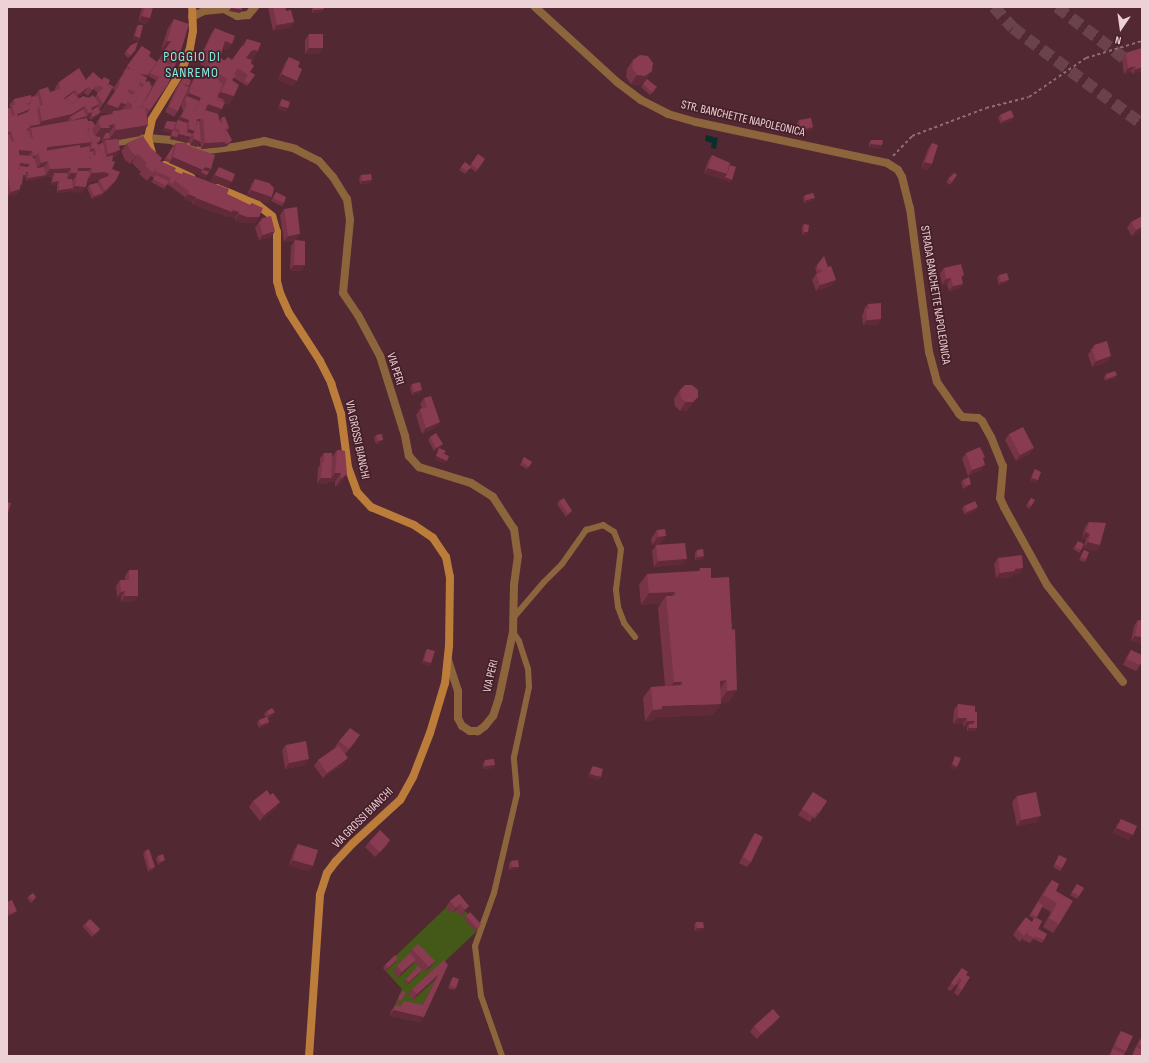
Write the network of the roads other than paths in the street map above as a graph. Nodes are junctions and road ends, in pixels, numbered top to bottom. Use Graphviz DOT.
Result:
graph roads {
  1 [pos="192,7"];
  2 [pos="255,7"];
  3 [pos="535,7"];
  4 [pos="192,17"];
  5 [pos="148,138"];
  6 [pos="97,146"];
  7 [pos="887,163"];
  8 [pos="514,617"];
  9 [pos="513,632"];
  10 [pos="635,637"];
  11 [pos="448,661"];
  12 [pos="1123,682"];
  13 [pos="309,1056"];
  14 [pos="502,1056"];
  1 -- 4 [label="main road"];
  2 -- 4 [label="street"];
  3 -- 7 [label="street, STR. BANCHETTE NAPOLEONICA"];
  4 -- 5 [label="main road"];
  5 -- 6 [label="street, VIA PERI"];
  5 -- 8 [label="street, VIA PERI"];
  5 -- 11 [label="main road, VIA GROSSI BIANCHI"];
  7 -- 12 [label="street, STRADA BANCHETTE NAPOLEONICA"];
  8 -- 9 [label="street, VIA PERI"];
  8 -- 10 [label="lane"];
  9 -- 11 [label="street, VIA PERI"];
  9 -- 14 [label="lane"];
  11 -- 13 [label="main road, VIA GROSSI BIANCHI"];
}
